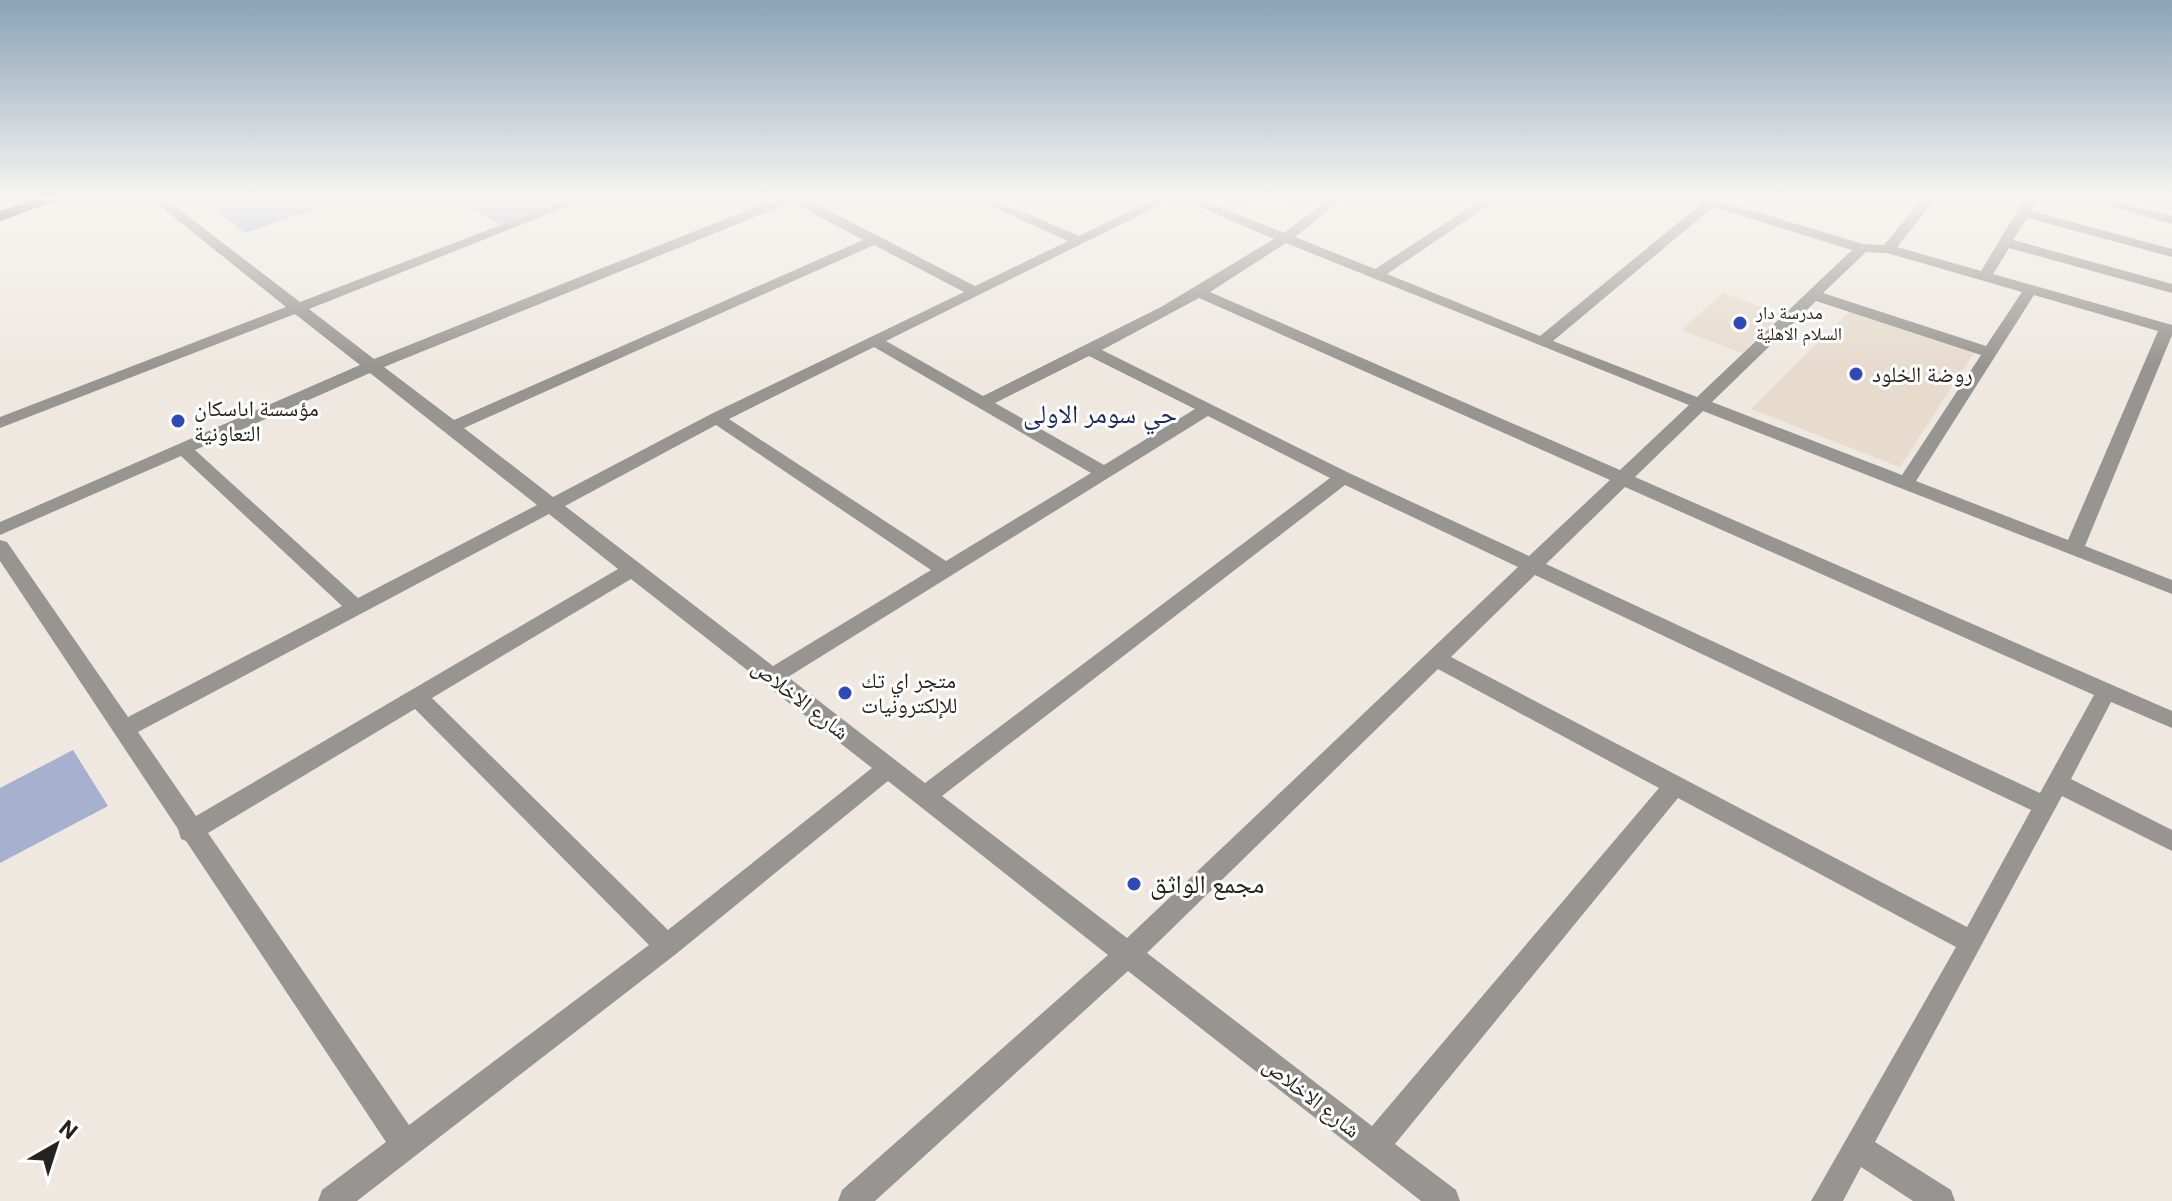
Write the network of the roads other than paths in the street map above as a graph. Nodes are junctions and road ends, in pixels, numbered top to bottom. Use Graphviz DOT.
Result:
graph roads {
  1 [pos="228,254"];
  2 [pos="435,254"];
  3 [pos="652,254"];
  4 [pos="842,254"];
  5 [pos="901,254"];
  6 [pos="1052,254"];
  7 [pos="1260,254"];
  8 [pos="1328,254"];
  9 [pos="1407,254"];
  10 [pos="1648,254"];
  11 [pos="1856,254"];
  12 [pos="1906,254"];
  13 [pos="1997,254"];
  14 [pos="2047,254"];
  15 [pos="1377,274"];
  16 [pos="1985,276"];
  17 [pos="2031,289"];
  18 [pos="2172,289"];
  19 [pos="1196,291"];
  20 [pos="975,292"];
  21 [pos="1813,295"];
  22 [pos="296,307"];
  23 [pos="2170,330"];
  24 [pos="874,341"];
  25 [pos="1542,342"];
  26 [pos="1089,350"];
  27 [pos="1989,352"];
  28 [pos="372,366"];
  29 [pos="982,403"];
  30 [pos="1703,404"];
  31 [pos="1207,409"];
  32 [pos="717,418"];
  33 [pos="0,423"];
  34 [pos="451,428"];
  35 [pos="184,449"];
  36 [pos="1103,472"];
  37 [pos="1343,477"];
  38 [pos="1622,480"];
  39 [pos="1906,483"];
  40 [pos="551,506"];
  41 [pos="0,529"];
  42 [pos="0,546"];
  43 [pos="2074,549"];
  44 [pos="1531,565"];
  45 [pos="633,569"];
  46 [pos="945,570"];
  47 [pos="2172,587"];
  48 [pos="356,608"];
  49 [pos="1435,658"];
  50 [pos="772,677"];
  51 [pos="2106,692"];
  52 [pos="417,697"];
  53 [pos="2172,720"];
  54 [pos="125,729"];
  55 [pos="888,768"];
  56 [pos="1674,786"];
  57 [pos="2052,795"];
  58 [pos="925,796"];
  59 [pos="189,832"];
  60 [pos="2172,841"];
  61 [pos="1972,943"];
  62 [pos="667,946"];
  63 [pos="1128,954"];
  64 [pos="405,1145"];
  65 [pos="1375,1146"];
  66 [pos="1856,1147"];
  67 [pos="333,1201"];
  68 [pos="853,1201"];
  69 [pos="1445,1201"];
  70 [pos="1826,1201"];
  71 [pos="1940,1201"];
  1 -- 22 [label="street, شارع الاخلاص"];
  2 -- 22 [label="street"];
  3 -- 28 [label="street"];
  4 -- 34 [label="street"];
  5 -- 20 [label="street"];
  6 -- 20 [label="street"];
  7 -- 19 [label="street"];
  8 -- 15 [label="street"];
  9 -- 15 [label="street"];
  10 -- 25 [label="street"];
  11 -- 21 [label="street"];
  12 -- 16 [label="street"];
  13 -- 16 [label="street"];
  14 -- 18 [label="street"];
  15 -- 25 [label="street"];
  16 -- 17 [label="street"];
  17 -- 23 [label="street"];
  17 -- 27 [label="street"];
  19 -- 26 [label="street"];
  19 -- 38 [label="street"];
  20 -- 24 [label="street"];
  21 -- 27 [label="street"];
  21 -- 30 [label="street"];
  22 -- 28 [label="street, شارع الاخلاص"];
  22 -- 33 [label="street"];
  23 -- 43 [label="street"];
  24 -- 29 [label="street"];
  24 -- 32 [label="street"];
  25 -- 30 [label="street"];
  26 -- 29 [label="street"];
  26 -- 31 [label="street"];
  27 -- 39 [label="street"];
  28 -- 34 [label="street, شارع الاخلاص"];
  28 -- 35 [label="street"];
  29 -- 36 [label="street"];
  30 -- 38 [label="street"];
  30 -- 39 [label="street"];
  31 -- 36 [label="street"];
  31 -- 37 [label="street"];
  32 -- 40 [label="street"];
  32 -- 46 [label="street"];
  34 -- 40 [label="street, شارع الاخلاص"];
  35 -- 41 [label="street"];
  35 -- 48 [label="street"];
  36 -- 46 [label="street"];
  37 -- 44 [label="street"];
  37 -- 58 [label="street"];
  38 -- 44 [label="street"];
  38 -- 51 [label="street"];
  39 -- 43 [label="street"];
  40 -- 45 [label="street, شارع الاخلاص"];
  40 -- 48 [label="street"];
  42 -- 54 [label="street"];
  43 -- 47 [label="street"];
  44 -- 49 [label="street"];
  44 -- 57 [label="street"];
  45 -- 50 [label="street, شارع الاخلاص"];
  45 -- 52 [label="street"];
  46 -- 50 [label="street"];
  48 -- 54 [label="street"];
  49 -- 56 [label="street"];
  49 -- 63 [label="street"];
  50 -- 55 [label="street, شارع الاخلاص"];
  51 -- 53 [label="street"];
  51 -- 57 [label="street"];
  52 -- 59 [label="street"];
  52 -- 62 [label="street"];
  54 -- 59 [label="street"];
  55 -- 58 [label="street, شارع الاخلاص"];
  55 -- 62 [label="street"];
  56 -- 61 [label="street"];
  56 -- 65 [label="street"];
  57 -- 60 [label="street"];
  57 -- 61 [label="street"];
  58 -- 63 [label="street, شارع الاخلاص"];
  59 -- 64 [label="street"];
  61 -- 66 [label="street"];
  62 -- 64 [label="street"];
  63 -- 65 [label="street, شارع الاخلاص"];
  63 -- 68 [label="street"];
  64 -- 67 [label="street"];
  65 -- 69 [label="street, شارع الاخلاص"];
  66 -- 70 [label="street"];
  66 -- 71 [label="street"];
}
